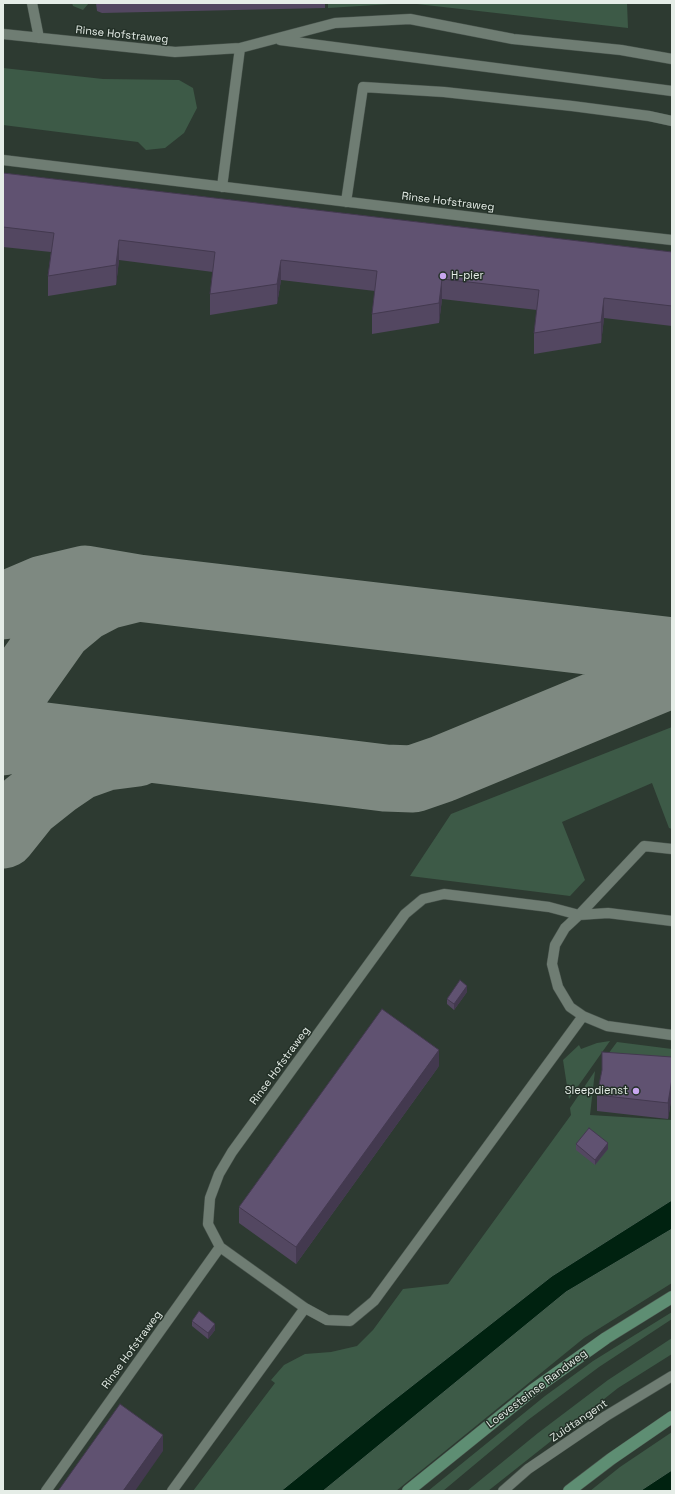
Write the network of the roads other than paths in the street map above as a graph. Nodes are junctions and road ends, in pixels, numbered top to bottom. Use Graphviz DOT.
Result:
graph roads {
  1 [pos="32,3"];
  2 [pos="3,34"];
  3 [pos="39,38"];
  4 [pos="274,39"];
  5 [pos="240,48"];
  6 [pos="672,59"];
  7 [pos="672,91"];
  8 [pos="672,121"];
  9 [pos="3,160"];
  10 [pos="222,187"];
  11 [pos="346,202"];
  12 [pos="672,240"];
  13 [pos="672,849"];
  14 [pos="579,915"];
  15 [pos="672,920"];
  16 [pos="583,1016"];
  17 [pos="672,1035"];
  18 [pos="220,1247"];
  19 [pos="672,1297"];
  20 [pos="305,1308"];
  21 [pos="672,1376"];
  22 [pos="672,1417"];
  23 [pos="46,1491"];
  24 [pos="172,1491"];
  25 [pos="408,1491"];
  26 [pos="503,1491"];
  27 [pos="569,1491"];
  1 -- 3 [label="lane"];
  2 -- 3 [label="lane, Rinse Hofstraweg"];
  3 -- 5 [label="lane, Rinse Hofstraweg"];
  4 -- 5 [label="lane, Rinse Hofstraweg"];
  4 -- 6 [label="lane, Rinse Hofstraweg"];
  4 -- 7 [label="lane, Rinse Hofstraweg"];
  5 -- 10 [label="lane"];
  8 -- 11 [label="lane"];
  9 -- 10 [label="lane, Rinse Hofstraweg"];
  10 -- 11 [label="lane, Rinse Hofstraweg"];
  11 -- 12 [label="lane, Rinse Hofstraweg"];
  13 -- 14 [label="lane"];
  14 -- 15 [label="lane, Rinse Hofstraweg"];
  14 -- 16 [label="lane"];
  14 -- 18 [label="lane, Rinse Hofstraweg"];
  16 -- 17 [label="lane"];
  16 -- 20 [label="lane"];
  18 -- 20 [label="lane"];
  18 -- 23 [label="lane, Rinse Hofstraweg"];
  19 -- 25 [label="street, Loevesteinse Randweg"];
  20 -- 24 [label="lane"];
  21 -- 26 [label="lane, Zuidtangent"];
  22 -- 27 [label="street"];
}
